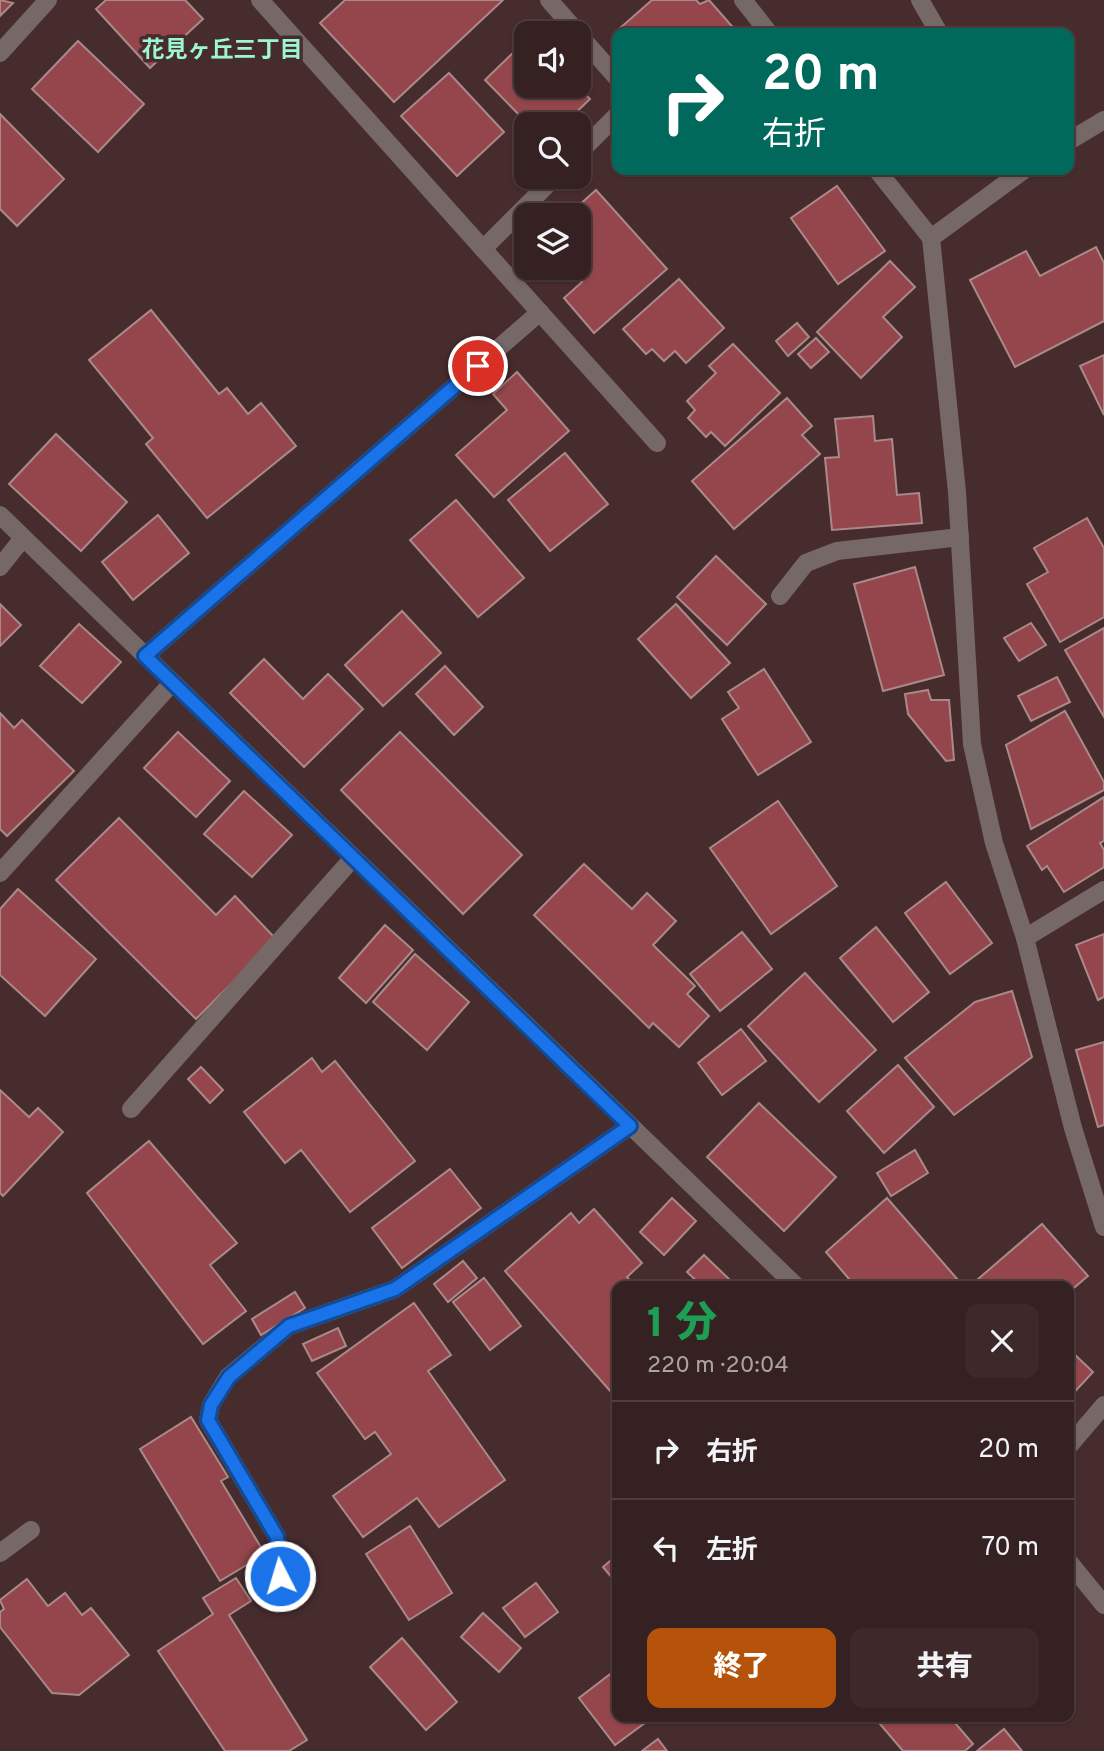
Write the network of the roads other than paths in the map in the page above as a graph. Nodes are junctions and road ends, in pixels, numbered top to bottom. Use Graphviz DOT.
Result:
graph roads {
  1 [pos="48,0"];
  2 [pos="260,0"];
  3 [pos="549,0"];
  4 [pos="743,0"];
  5 [pos="920,0"];
  6 [pos="568,21"];
  7 [pos="765,28"];
  8 [pos="936,28"];
  9 [pos="591,48"];
  10 [pos="0,53"];
  11 [pos="612,72"];
  12 [pos="612,120"];
  13 [pos="1104,120"];
  14 [pos="1074,138"];
  15 [pos="591,141"];
  16 [pos="881,175"];
  17 [pos="1015,175"];
  18 [pos="543,189"];
  19 [pos="931,238"];
  20 [pos="483,249"];
  21 [pos="540,312"];
  22 [pos="657,443"];
  23 [pos="0,515"];
  24 [pos="960,537"];
  25 [pos="23,538"];
  26 [pos="0,567"];
  27 [pos="780,596"];
  28 [pos="145,656"];
  29 [pos="172,683"];
  30 [pos="353,858"];
  31 [pos="0,873"];
  32 [pos="1104,890"];
  33 [pos="1025,938"];
  34 [pos="131,1109"];
  35 [pos="630,1126"];
  36 [pos="1104,1227"];
  37 [pos="791,1281"];
  38 [pos="1104,1405"];
  39 [pos="1074,1440"];
  40 [pos="32,1531"];
  41 [pos="0,1553"];
  42 [pos="1074,1568"];
  43 [pos="282,1596"];
  44 [pos="1104,1605"];
  1 -- 10 [label="street"];
  2 -- 20 [label="street"];
  3 -- 6 [label="street"];
  4 -- 7 [label="street"];
  5 -- 8 [label="street"];
  9 -- 11 [label="street"];
  12 -- 15 [label="street"];
  13 -- 14 [label="street"];
  16 -- 19 [label="street"];
  17 -- 19 [label="street"];
  18 -- 20 [label="street"];
  19 -- 24 [label="street"];
  20 -- 21 [label="street"];
  21 -- 22 [label="street"];
  21 -- 28 [label="street"];
  23 -- 25 [label="street"];
  24 -- 27 [label="street"];
  24 -- 33 [label="street"];
  25 -- 26 [label="street"];
  25 -- 28 [label="street"];
  28 -- 29 [label="street"];
  29 -- 30 [label="street"];
  29 -- 31 [label="street"];
  30 -- 34 [label="street"];
  30 -- 35 [label="street"];
  32 -- 33 [label="street"];
  33 -- 36 [label="street"];
  35 -- 37 [label="street"];
  35 -- 43 [label="street"];
  38 -- 39 [label="street"];
  40 -- 41 [label="street"];
  42 -- 44 [label="street"];
}
